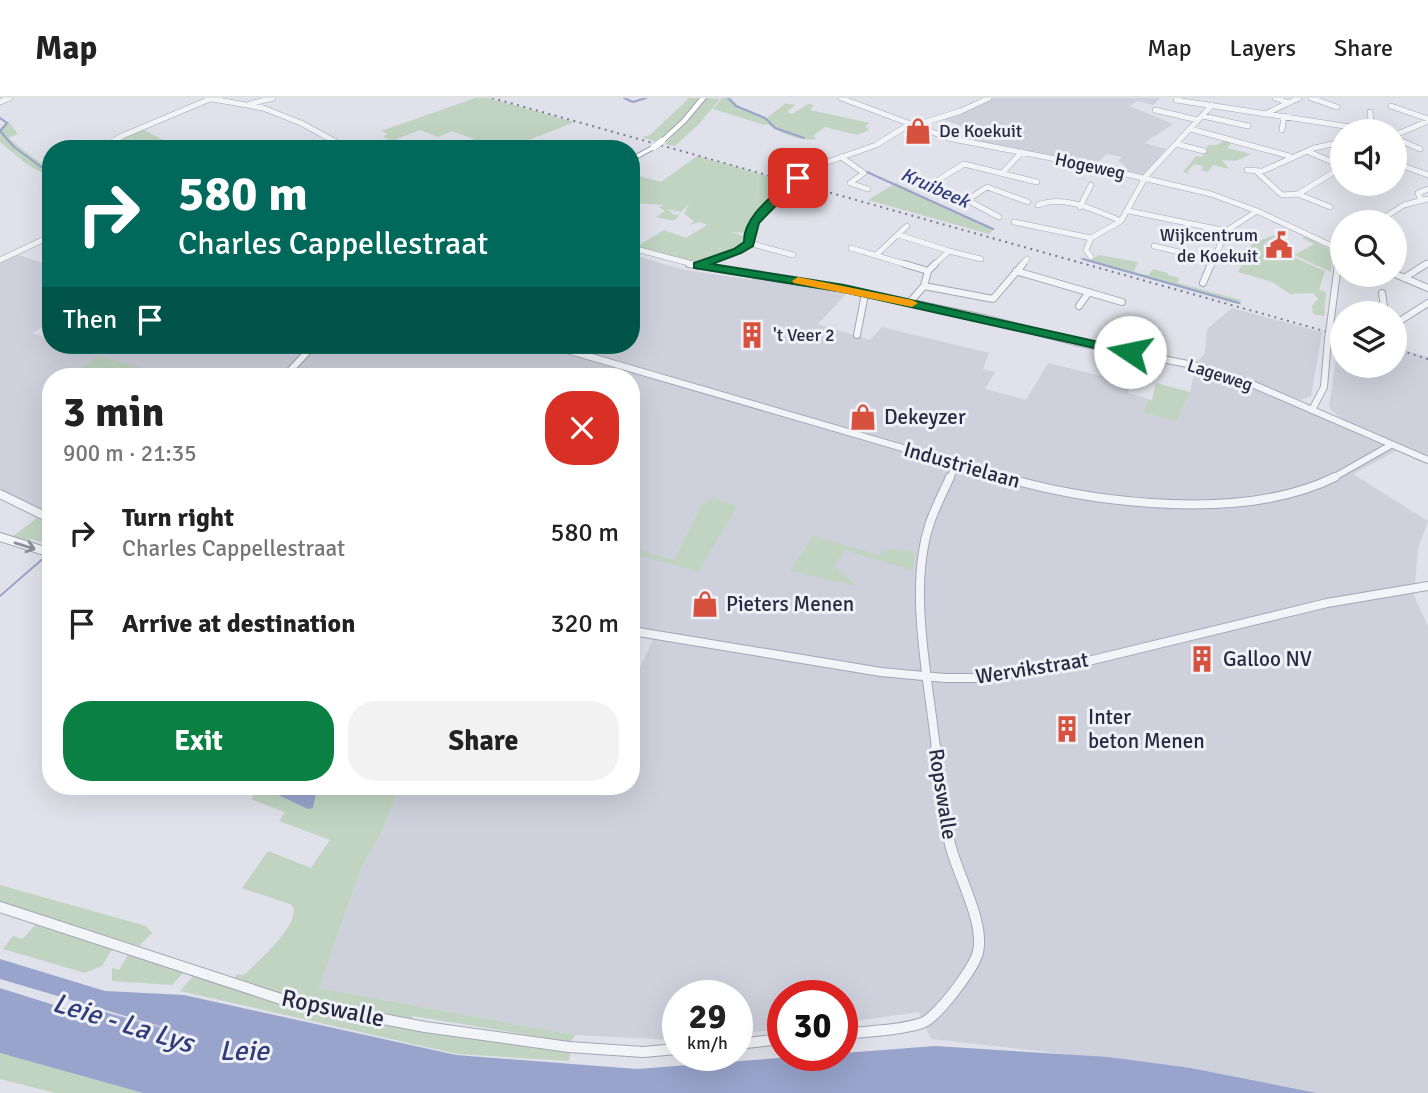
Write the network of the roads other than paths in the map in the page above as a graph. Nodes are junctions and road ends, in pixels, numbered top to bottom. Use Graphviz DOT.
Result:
graph roads {
  1 [pos="10,98"];
  2 [pos="273,98"];
  3 [pos="703,98"];
  4 [pos="841,98"];
  5 [pos="989,98"];
  6 [pos="1275,98"];
  7 [pos="1299,98"];
  8 [pos="1311,98"];
  9 [pos="209,99"];
  10 [pos="1176,100"];
  11 [pos="0,102"];
  12 [pos="1289,103"];
  13 [pos="250,104"];
  14 [pos="1212,105"];
  15 [pos="1391,106"];
  16 [pos="1337,107"];
  17 [pos="1155,110"];
  18 [pos="1275,111"];
  19 [pos="1370,112"];
  20 [pos="1284,116"];
  21 [pos="1201,118"];
  22 [pos="1371,119"];
  23 [pos="1428,120"];
  24 [pos="1330,124"];
  25 [pos="911,125"];
  26 [pos="1248,126"];
  27 [pos="1417,126"];
  28 [pos="1191,129"];
  29 [pos="1282,130"];
  30 [pos="1428,130"];
  31 [pos="1407,131"];
  32 [pos="115,140"];
  33 [pos="332,140"];
  34 [pos="1330,142"];
  35 [pos="1407,143"];
  36 [pos="1176,144"];
  37 [pos="1420,149"];
  38 [pos="1022,152"];
  39 [pos="1204,152"];
  40 [pos="1309,152"];
  41 [pos="640,155"];
  42 [pos="1289,156"];
  43 [pos="841,157"];
  44 [pos="1330,162"];
  45 [pos="1407,167"];
  46 [pos="1247,170"];
  47 [pos="1004,171"];
  48 [pos="1261,171"];
  49 [pos="1330,174"];
  50 [pos="1428,175"];
  51 [pos="1147,177"];
  52 [pos="1038,181"];
  53 [pos="1091,185"];
  54 [pos="868,189"];
  55 [pos="1425,191"];
  56 [pos="1298,194"];
  57 [pos="1428,198"];
  58 [pos="967,200"];
  59 [pos="1421,200"];
  60 [pos="1028,202"];
  61 [pos="1038,205"];
  62 [pos="1330,206"];
  63 [pos="1080,207"];
  64 [pos="1395,210"];
  65 [pos="1129,211"];
  66 [pos="1257,212"];
  67 [pos="999,217"];
  68 [pos="1121,221"];
  69 [pos="1014,222"];
  70 [pos="907,226"];
  71 [pos="1226,231"];
  72 [pos="899,234"];
  73 [pos="1091,238"];
  74 [pos="42,240"];
  75 [pos="750,243"];
  76 [pos="1330,245"];
  77 [pos="1154,246"];
  78 [pos="851,248"];
  79 [pos="640,249"];
  80 [pos="949,251"];
  81 [pos="793,255"];
  82 [pos="876,255"];
  83 [pos="1091,257"];
  84 [pos="1027,258"];
  85 [pos="981,259"];
  86 [pos="0,260"];
  87 [pos="1212,260"];
  88 [pos="1428,262"];
  89 [pos="698,266"];
  90 [pos="928,271"];
  91 [pos="1016,271"];
  92 [pos="1407,276"];
  93 [pos="1407,279"];
  94 [pos="1203,283"];
  95 [pos="924,286"];
  96 [pos="1334,287"];
  97 [pos="1428,288"];
  98 [pos="1089,292"];
  99 [pos="1382,293"];
  100 [pos="865,294"];
  101 [pos="1383,301"];
  102 [pos="1122,302"];
  103 [pos="909,303"];
  104 [pos="1428,303"];
  105 [pos="1079,306"];
  106 [pos="1407,316"];
  107 [pos="857,335"];
  108 [pos="306,354"];
  109 [pos="581,354"];
  110 [pos="292,368"];
  111 [pos="628,368"];
  112 [pos="640,371"];
  113 [pos="1312,410"];
  114 [pos="1381,440"];
  115 [pos="1391,445"];
  116 [pos="1377,453"];
  117 [pos="1428,460"];
  118 [pos="956,464"];
  119 [pos="0,495"];
  120 [pos="42,515"];
  121 [pos="0,537"];
  122 [pos="42,549"];
  123 [pos="1428,586"];
  124 [pos="640,632"];
  125 [pos="928,676"];
  126 [pos="0,907"];
  127 [pos="858,1032"];
  128 [pos="662,1050"];
  1 -- 11 [label="street"];
  2 -- 13 [label="street"];
  3 -- 41 [label="main road, bridge"];
  4 -- 25 [label="street, Hogeweg"];
  5 -- 25 [label="street"];
  6 -- 12 [label="street"];
  7 -- 12 [label="street"];
  8 -- 16 [label="street"];
  9 -- 13 [label="street"];
  9 -- 32 [label="street"];
  10 -- 14 [label="street"];
  12 -- 18 [label="street"];
  13 -- 33 [label="street"];
  14 -- 18 [label="street"];
  14 -- 21 [label="street"];
  15 -- 23 [label="street"];
  17 -- 21 [label="street"];
  18 -- 20 [label="street"];
  19 -- 22 [label="street"];
  20 -- 24 [label="street"];
  20 -- 29 [label="street"];
  21 -- 26 [label="street"];
  21 -- 28 [label="street"];
  23 -- 27 [label="street"];
  25 -- 38 [label="street, Hogeweg"];
  25 -- 43 [label="street"];
  27 -- 30 [label="street"];
  27 -- 31 [label="street"];
  28 -- 36 [label="street"];
  28 -- 42 [label="street"];
  34 -- 40 [label="street"];
  35 -- 37 [label="street"];
  36 -- 39 [label="street"];
  36 -- 51 [label="street"];
  38 -- 47 [label="street"];
  38 -- 51 [label="street, Hogeweg"];
  40 -- 42 [label="street"];
  40 -- 44 [label="street"];
  42 -- 48 [label="street"];
  43 -- 54 [label="street"];
  43 -- 75 [label="street"];
  45 -- 50 [label="street"];
  46 -- 48 [label="street"];
  47 -- 52 [label="street"];
  47 -- 58 [label="street"];
  48 -- 56 [label="street"];
  49 -- 56 [label="street"];
  51 -- 65 [label="street"];
  51 -- 66 [label="street, Hogeweg"];
  53 -- 63 [label="street"];
  55 -- 57 [label="street"];
  55 -- 59 [label="street"];
  56 -- 62 [label="street"];
  57 -- 59 [label="street"];
  58 -- 60 [label="street"];
  58 -- 67 [label="street"];
  59 -- 64 [label="street"];
  61 -- 63 [label="street"];
  63 -- 68 [label="street"];
  65 -- 68 [label="street"];
  65 -- 71 [label="street"];
  66 -- 71 [label="street"];
  66 -- 76 [label="street, Hogeweg"];
  68 -- 73 [label="street"];
  69 -- 73 [label="street"];
  70 -- 72 [label="street"];
  71 -- 87 [label="street"];
  72 -- 80 [label="street"];
  72 -- 82 [label="street"];
  73 -- 83 [label="street"];
  74 -- 86 [label="street"];
  75 -- 81 [label="street"];
  75 -- 89 [label="street"];
  77 -- 87 [label="street"];
  78 -- 82 [label="street"];
  79 -- 89 [label="street, Lageweg"];
  80 -- 85 [label="street"];
  80 -- 90 [label="street"];
  82 -- 90 [label="street"];
  84 -- 91 [label="street"];
  87 -- 94 [label="street"];
  88 -- 92 [label="street"];
  89 -- 100 [label="street, Lageweg"];
  90 -- 95 [label="street"];
  91 -- 95 [label="street"];
  91 -- 98 [label="street"];
  93 -- 97 [label="street"];
  95 -- 103 [label="street"];
  96 -- 113 [label="street, bridge"];
  98 -- 102 [label="street"];
  98 -- 105 [label="street"];
  99 -- 101 [label="street"];
  100 -- 103 [label="street, Lageweg"];
  100 -- 107 [label="street"];
  103 -- 113 [label="street, Lageweg"];
  104 -- 106 [label="street"];
  108 -- 110 [label="main road"];
  109 -- 111 [label="street, Industrielaan"];
  112 -- 118 [label="street, Industrielaan"];
  113 -- 114 [label="street, Lageweg"];
  114 -- 115 [label="street, Lageweg"];
  114 -- 116 [label="street"];
  115 -- 116 [label="street, Industrielaan"];
  115 -- 117 [label="street, Lageweg"];
  116 -- 118 [label="street, Industrielaan"];
  118 -- 125 [label="street, Ropswalle"];
  119 -- 120 [label="street"];
  121 -- 122 [label="street, one-way"];
  123 -- 125 [label="street, Wervikstraat"];
  124 -- 125 [label="street, Wervikstraat"];
  125 -- 127 [label="street, Ropswalle"];
  126 -- 128 [label="street, Ropswalle"];
}
